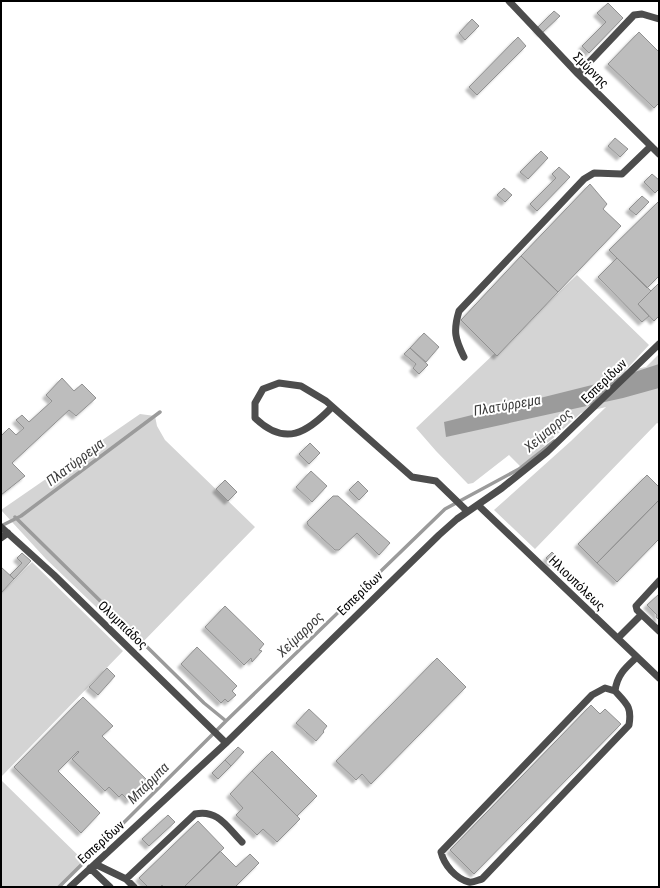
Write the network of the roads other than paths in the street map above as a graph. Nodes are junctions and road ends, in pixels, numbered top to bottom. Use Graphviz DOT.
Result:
graph roads {
  1 [pos="508,1"];
  2 [pos="659,19"];
  3 [pos="578,74"];
  4 [pos="651,146"];
  5 [pos="659,154"];
  6 [pos="659,344"];
  7 [pos="464,357"];
  8 [pos="332,407"];
  9 [pos="478,505"];
  10 [pos="467,511"];
  11 [pos="1,527"];
  12 [pos="8,533"];
  13 [pos="1,538"];
  14 [pos="659,581"];
  15 [pos="641,615"];
  16 [pos="659,631"];
  17 [pos="618,638"];
  18 [pos="637,657"];
  19 [pos="659,678"];
  20 [pos="615,691"];
  21 [pos="226,744"];
  22 [pos="242,842"];
  23 [pos="93,866"];
  24 [pos="126,880"];
  25 [pos="70,887"];
  26 [pos="110,887"];
  27 [pos="134,887"];
  1 -- 3 [label="street, Σμύρνης"];
  2 -- 3 [label="street"];
  3 -- 4 [label="street, Σμύρνης"];
  4 -- 5 [label="street, Σμύρνης"];
  4 -- 7 [label="street"];
  6 -- 9 [label="street, Εσπερίδων"];
  8 -- 8 [label="street"];
  8 -- 10 [label="street"];
  9 -- 10 [label="street, Εσπερίδων"];
  9 -- 17 [label="street, Ηλιουπόλεως"];
  10 -- 21 [label="street, Εσπερίδων"];
  11 -- 12 [label="street, Ολυμπιάδος"];
  12 -- 13 [label="street"];
  12 -- 21 [label="street, Ολυμπιάδος"];
  14 -- 15 [label="street"];
  15 -- 16 [label="street"];
  15 -- 17 [label="street"];
  17 -- 18 [label="street, Ηλιουπόλεως"];
  18 -- 19 [label="street, Ηλιουπόλεως"];
  18 -- 20 [label="street"];
  20 -- 20 [label="street"];
  21 -- 23 [label="street, Εσπερίδων"];
  22 -- 24 [label="street"];
  23 -- 24 [label="street"];
  23 -- 25 [label="street, Εσπερίδων"];
  23 -- 26 [label="street"];
  24 -- 27 [label="street"];
}
